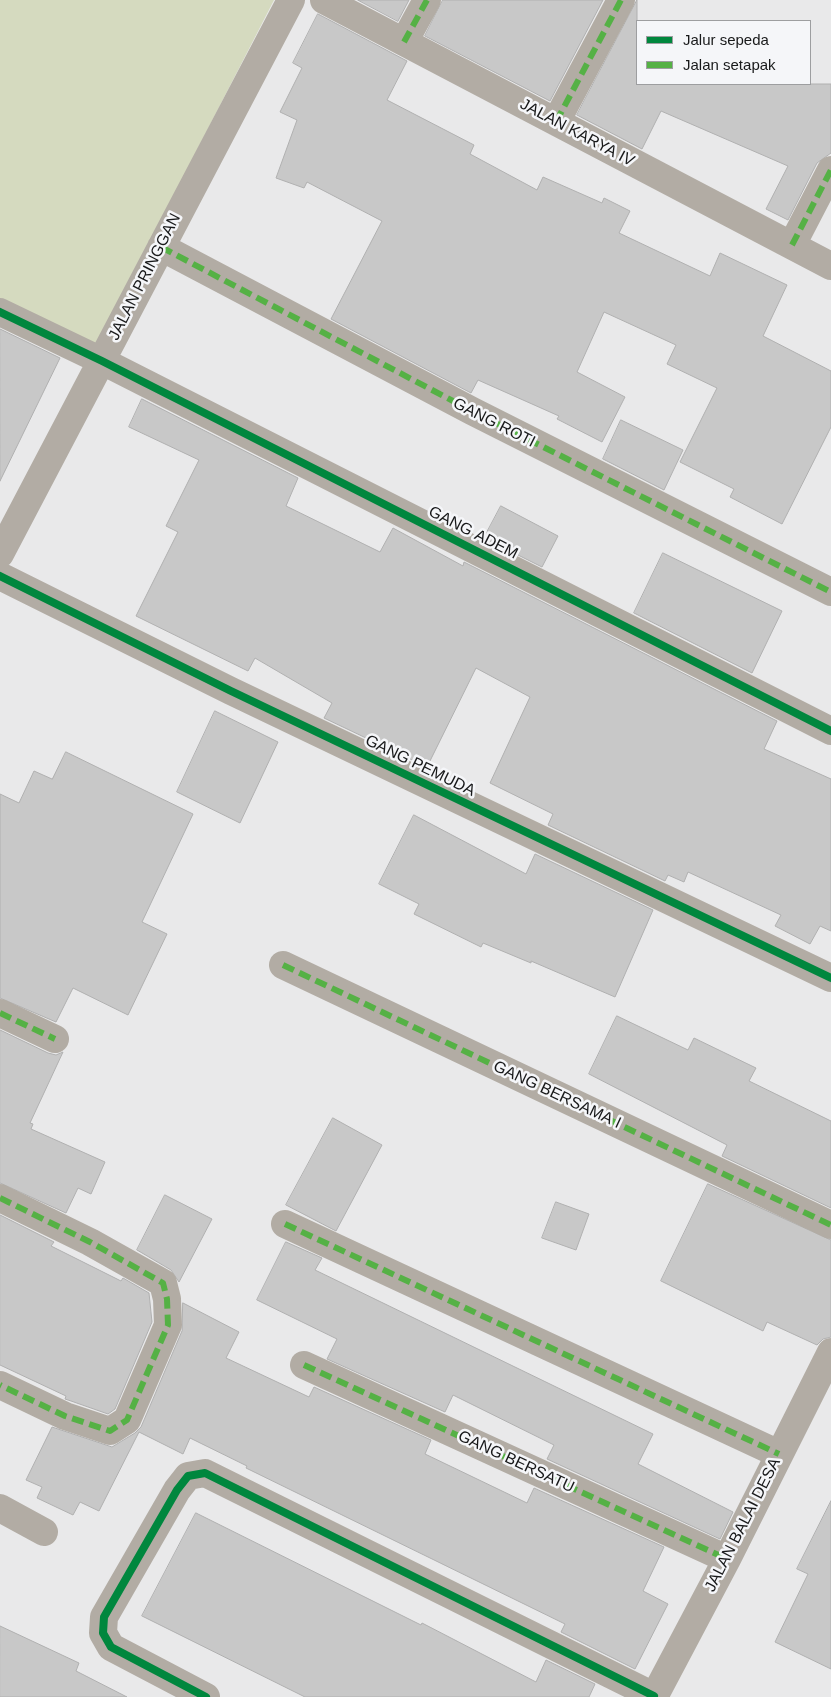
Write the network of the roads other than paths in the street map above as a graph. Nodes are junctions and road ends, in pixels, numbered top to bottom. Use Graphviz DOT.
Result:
graph roads {
  1 [pos="290,0"];
  2 [pos="324,0"];
  3 [pos="427,0"];
  4 [pos="621,0"];
  5 [pos="404,42"];
  6 [pos="556,122"];
  7 [pos="831,170"];
  8 [pos="792,246"];
  9 [pos="161,247"];
  10 [pos="831,266"];
  11 [pos="0,312"];
  12 [pos="102,361"];
  13 [pos="0,554"];
  14 [pos="0,576"];
  15 [pos="831,592"];
  16 [pos="831,731"];
  17 [pos="283,965"];
  18 [pos="831,978"];
  19 [pos="0,1013"];
  20 [pos="55,1039"];
  21 [pos="0,1198"];
  22 [pos="285,1224"];
  23 [pos="831,1225"];
  24 [pos="831,1352"];
  25 [pos="304,1365"];
  26 [pos="0,1386"];
  27 [pos="778,1454"];
  28 [pos="0,1508"];
  29 [pos="44,1532"];
  30 [pos="727,1559"];
  31 [pos="654,1696"];
  32 [pos="206,1697"];
  1 -- 9 [label="street, JALAN PRINGGAN"];
  2 -- 5 [label="street, JALAN KARYA IV"];
  3 -- 5 [label="street"];
  4 -- 6 [label="street"];
  5 -- 6 [label="street, JALAN KARYA IV"];
  6 -- 8 [label="street, JALAN KARYA IV"];
  7 -- 8 [label="street"];
  8 -- 10 [label="street, JALAN KARYA IV"];
  9 -- 12 [label="street, JALAN PRINGGAN"];
  9 -- 15 [label="street, GANG ROTI"];
  11 -- 12 [label="street, GANG ADEM"];
  12 -- 13 [label="street, JALAN PRINGGAN"];
  12 -- 16 [label="street, GANG ADEM"];
  14 -- 18 [label="street, GANG PEMUDA"];
  17 -- 23 [label="street, GANG BERSAMA I"];
  19 -- 20 [label="street"];
  21 -- 26 [label="street"];
  22 -- 27 [label="street"];
  24 -- 27 [label="street, JALAN BALAI DESA"];
  25 -- 30 [label="street, GANG BERSATU"];
  27 -- 30 [label="street, JALAN BALAI DESA"];
  28 -- 29 [label="street"];
  30 -- 31 [label="street, JALAN BALAI DESA"];
  31 -- 32 [label="street"];
}
